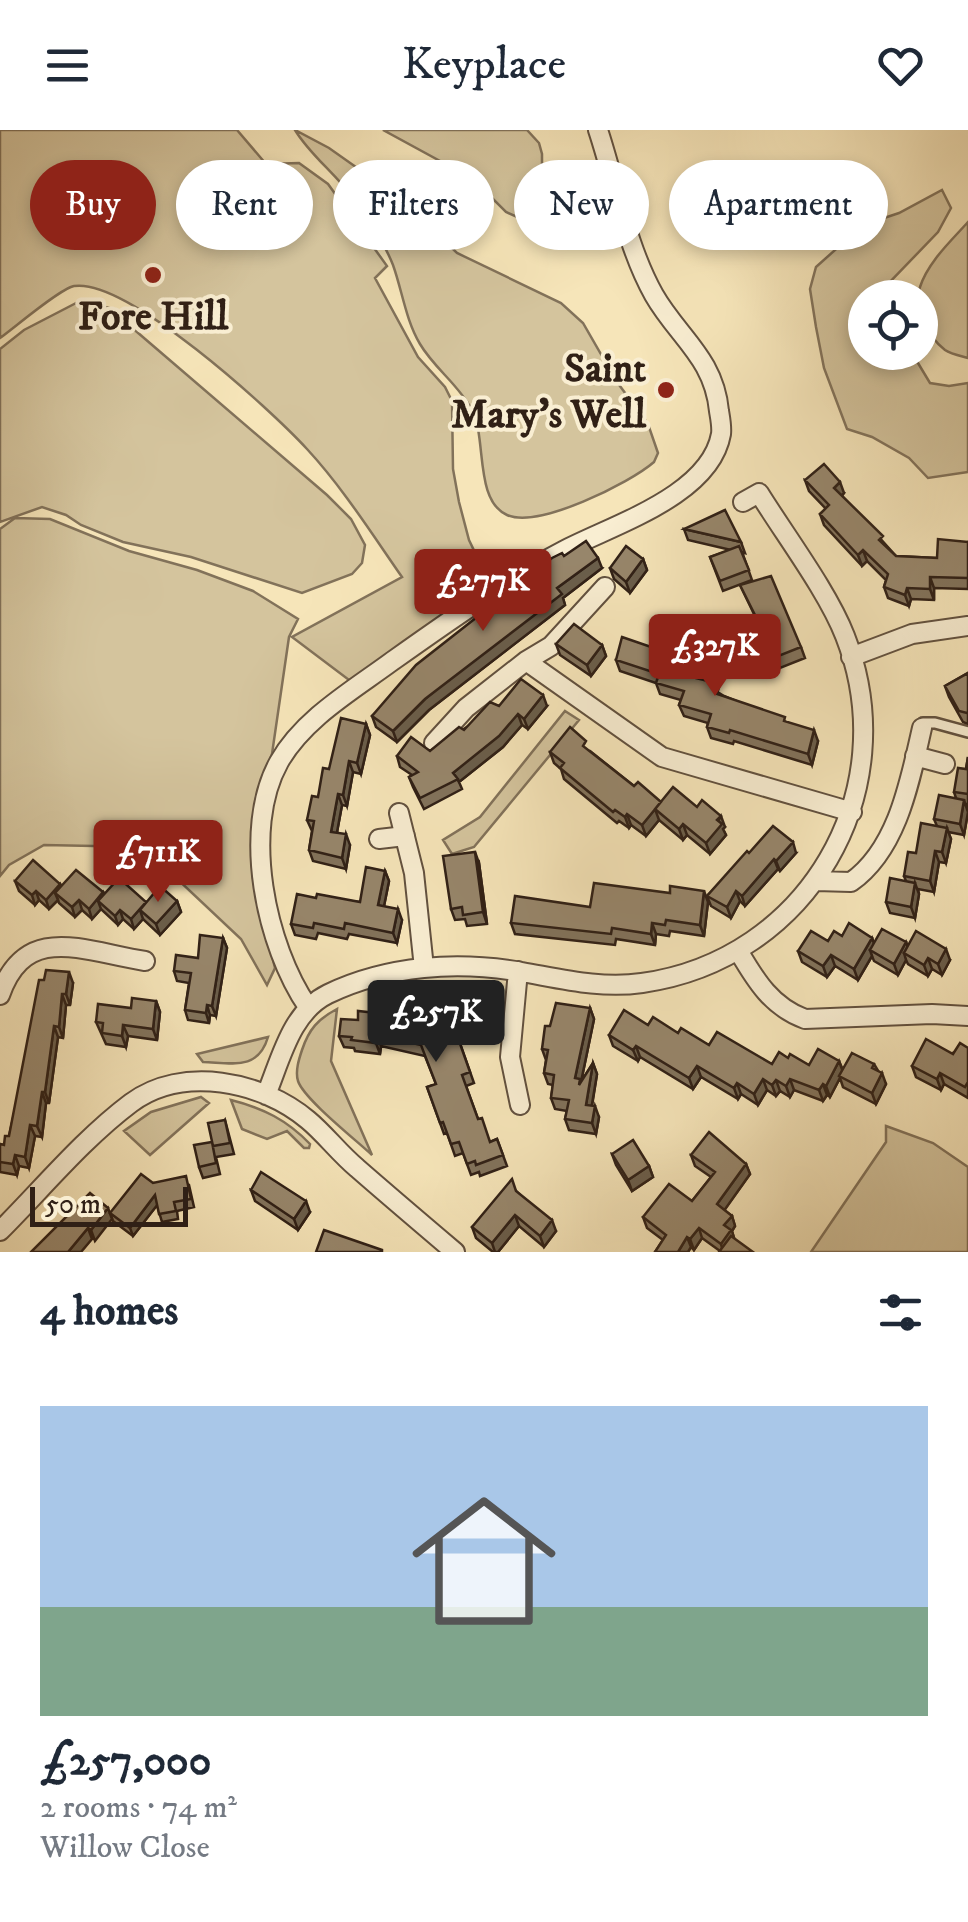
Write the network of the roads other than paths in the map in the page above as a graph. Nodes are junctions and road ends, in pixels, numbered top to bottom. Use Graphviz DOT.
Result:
graph roads {
  1 [pos="598,130"];
  2 [pos="743,502"];
  3 [pos="604,586"];
  4 [pos="968,626"];
  5 [pos="851,656"];
  6 [pos="526,661"];
  7 [pos="627,709"];
  8 [pos="616,725"];
  9 [pos="922,728"];
  10 [pos="968,732"];
  11 [pos="434,743"];
  12 [pos="916,756"];
  13 [pos="946,764"];
  14 [pos="852,812"];
  15 [pos="399,813"];
  16 [pos="405,836"];
  17 [pos="379,839"];
  18 [pos="816,882"];
  19 [pos="739,952"];
  20 [pos="144,960"];
  21 [pos="424,968"];
  22 [pos="518,971"];
  23 [pos="0,995"];
  24 [pos="308,1007"];
  25 [pos="968,1016"];
  26 [pos="266,1095"];
  27 [pos="520,1105"];
  28 [pos="0,1231"];
  29 [pos="455,1252"];
  1 -- 24 [label="street"];
  2 -- 5 [label="street"];
  3 -- 6 [label="street"];
  4 -- 5 [label="street"];
  5 -- 14 [label="street"];
  6 -- 8 [label="street"];
  6 -- 11 [label="street"];
  7 -- 8 [label="street"];
  8 -- 14 [label="street"];
  9 -- 10 [label="lane"];
  9 -- 12 [label="street"];
  12 -- 13 [label="street"];
  12 -- 18 [label="street"];
  14 -- 18 [label="street"];
  15 -- 16 [label="street"];
  16 -- 17 [label="street"];
  16 -- 21 [label="street"];
  18 -- 19 [label="street"];
  19 -- 22 [label="street"];
  19 -- 25 [label="street"];
  20 -- 23 [label="street"];
  21 -- 22 [label="street"];
  21 -- 24 [label="street"];
  22 -- 27 [label="street"];
  24 -- 26 [label="street"];
  26 -- 28 [label="street"];
  26 -- 29 [label="street"];
}
